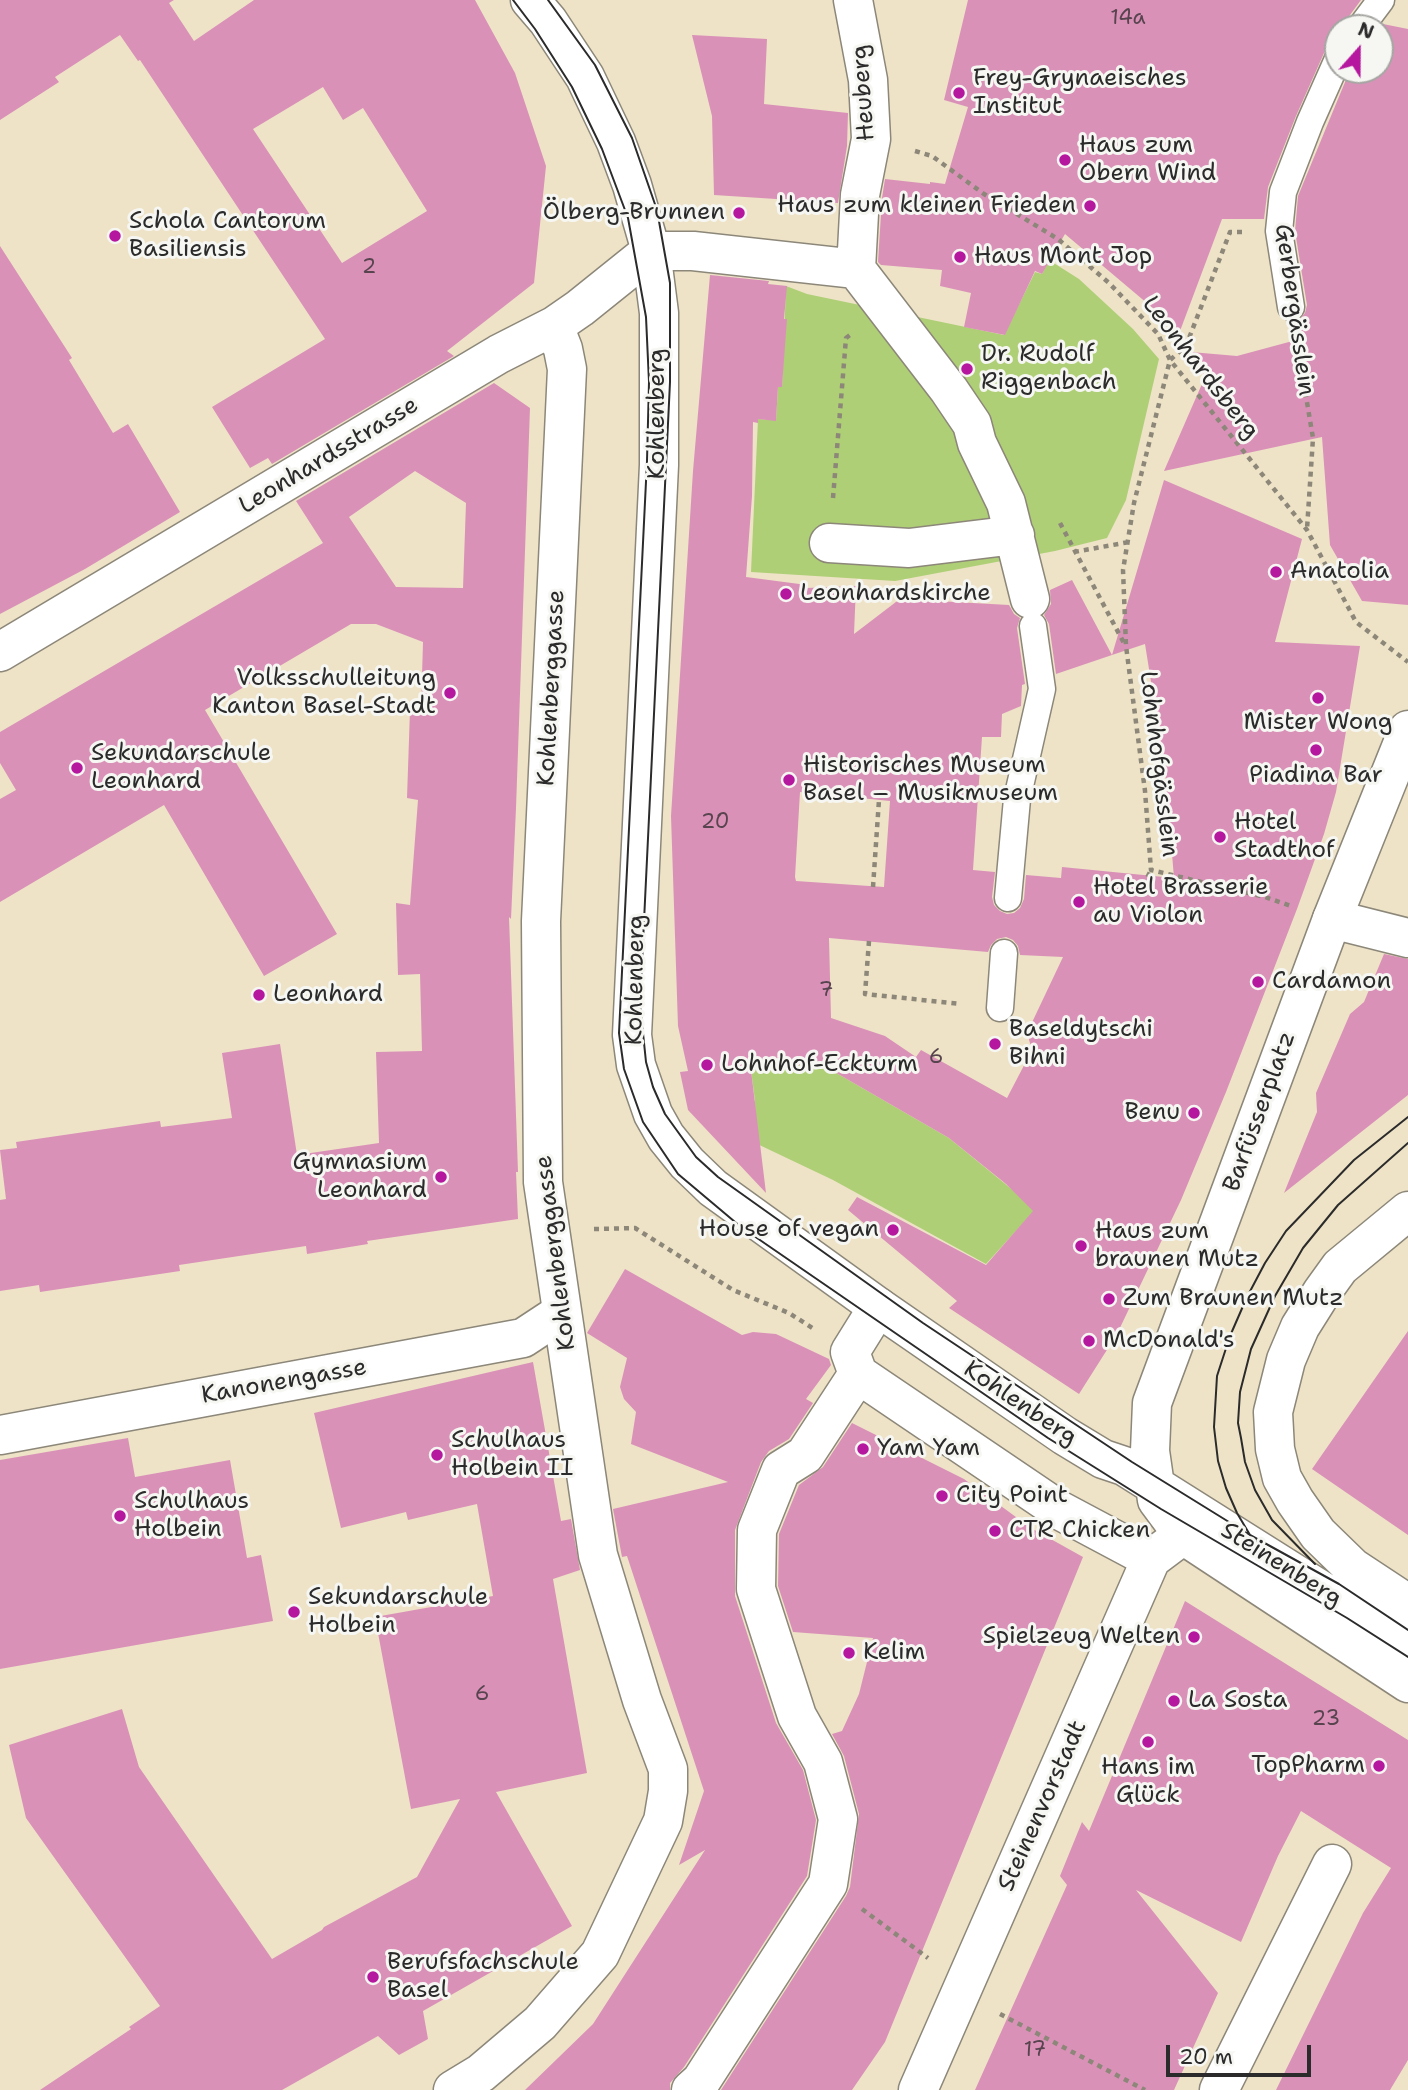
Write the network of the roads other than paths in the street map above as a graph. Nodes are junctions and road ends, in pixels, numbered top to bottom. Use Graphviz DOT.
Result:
graph roads {
  1 [pos="530,0"];
  2 [pos="853,0"];
  3 [pos="1327,84"];
  4 [pos="651,251"];
  5 [pos="856,269"];
  6 [pos="1291,307"];
  7 [pos="554,326"];
  8 [pos="1015,535"];
  9 [pos="829,542"];
  10 [pos="1031,612"];
  11 [pos="0,652"];
  12 [pos="1408,730"];
  13 [pos="1008,898"];
  14 [pos="1332,919"];
  15 [pos="1408,938"];
  16 [pos="1004,953"];
  17 [pos="1000,1008"];
  18 [pos="1408,1211"];
  19 [pos="878,1307"];
  20 [pos="561,1314"];
  21 [pos="854,1363"];
  22 [pos="0,1435"];
  23 [pos="1143,1467"];
  24 [pos="1183,1535"];
  25 [pos="1150,1559"];
  26 [pos="1408,1604"];
  27 [pos="1408,1645"];
  28 [pos="1408,1683"];
  29 [pos="1332,1864"];
  30 [pos="453,2090"];
  31 [pos="691,2090"];
  32 [pos="918,2090"];
  33 [pos="1219,2090"];
  1 -- 4 [label="street, Kohlenberg"];
  2 -- 5 [label="street, Heuberg"];
  3 -- 6 [label="lane, Gerbergässlein"];
  4 -- 5 [label="street"];
  4 -- 7 [label="street, Leonhardsstrasse"];
  4 -- 19 [label="street, Kohlenberg"];
  5 -- 8 [label="street"];
  7 -- 11 [label="street, Leonhardsstrasse"];
  7 -- 20 [label="street, Kohlenberggasse"];
  8 -- 9 [label="street"];
  8 -- 10 [label="street"];
  10 -- 13 [label="lane"];
  12 -- 14 [label="street, Barfüsserplatz"];
  14 -- 15 [label="street"];
  14 -- 23 [label="street, Barfüsserplatz"];
  16 -- 17 [label="lane"];
  18 -- 26 [label="street, Steinenberg"];
  19 -- 21 [label="street"];
  19 -- 23 [label="street, Kohlenberg"];
  20 -- 22 [label="street, Kanonengasse"];
  20 -- 30 [label="street, Kohlenberggasse"];
  21 -- 25 [label="street"];
  21 -- 31 [label="street"];
  23 -- 24 [label="street, Barfüsserplatz"];
  23 -- 27 [label="street, Steinenberg"];
  24 -- 25 [label="street"];
  24 -- 28 [label="street, Steinenberg"];
  25 -- 32 [label="street, Steinenvorstadt"];
  29 -- 33 [label="street"];
}
